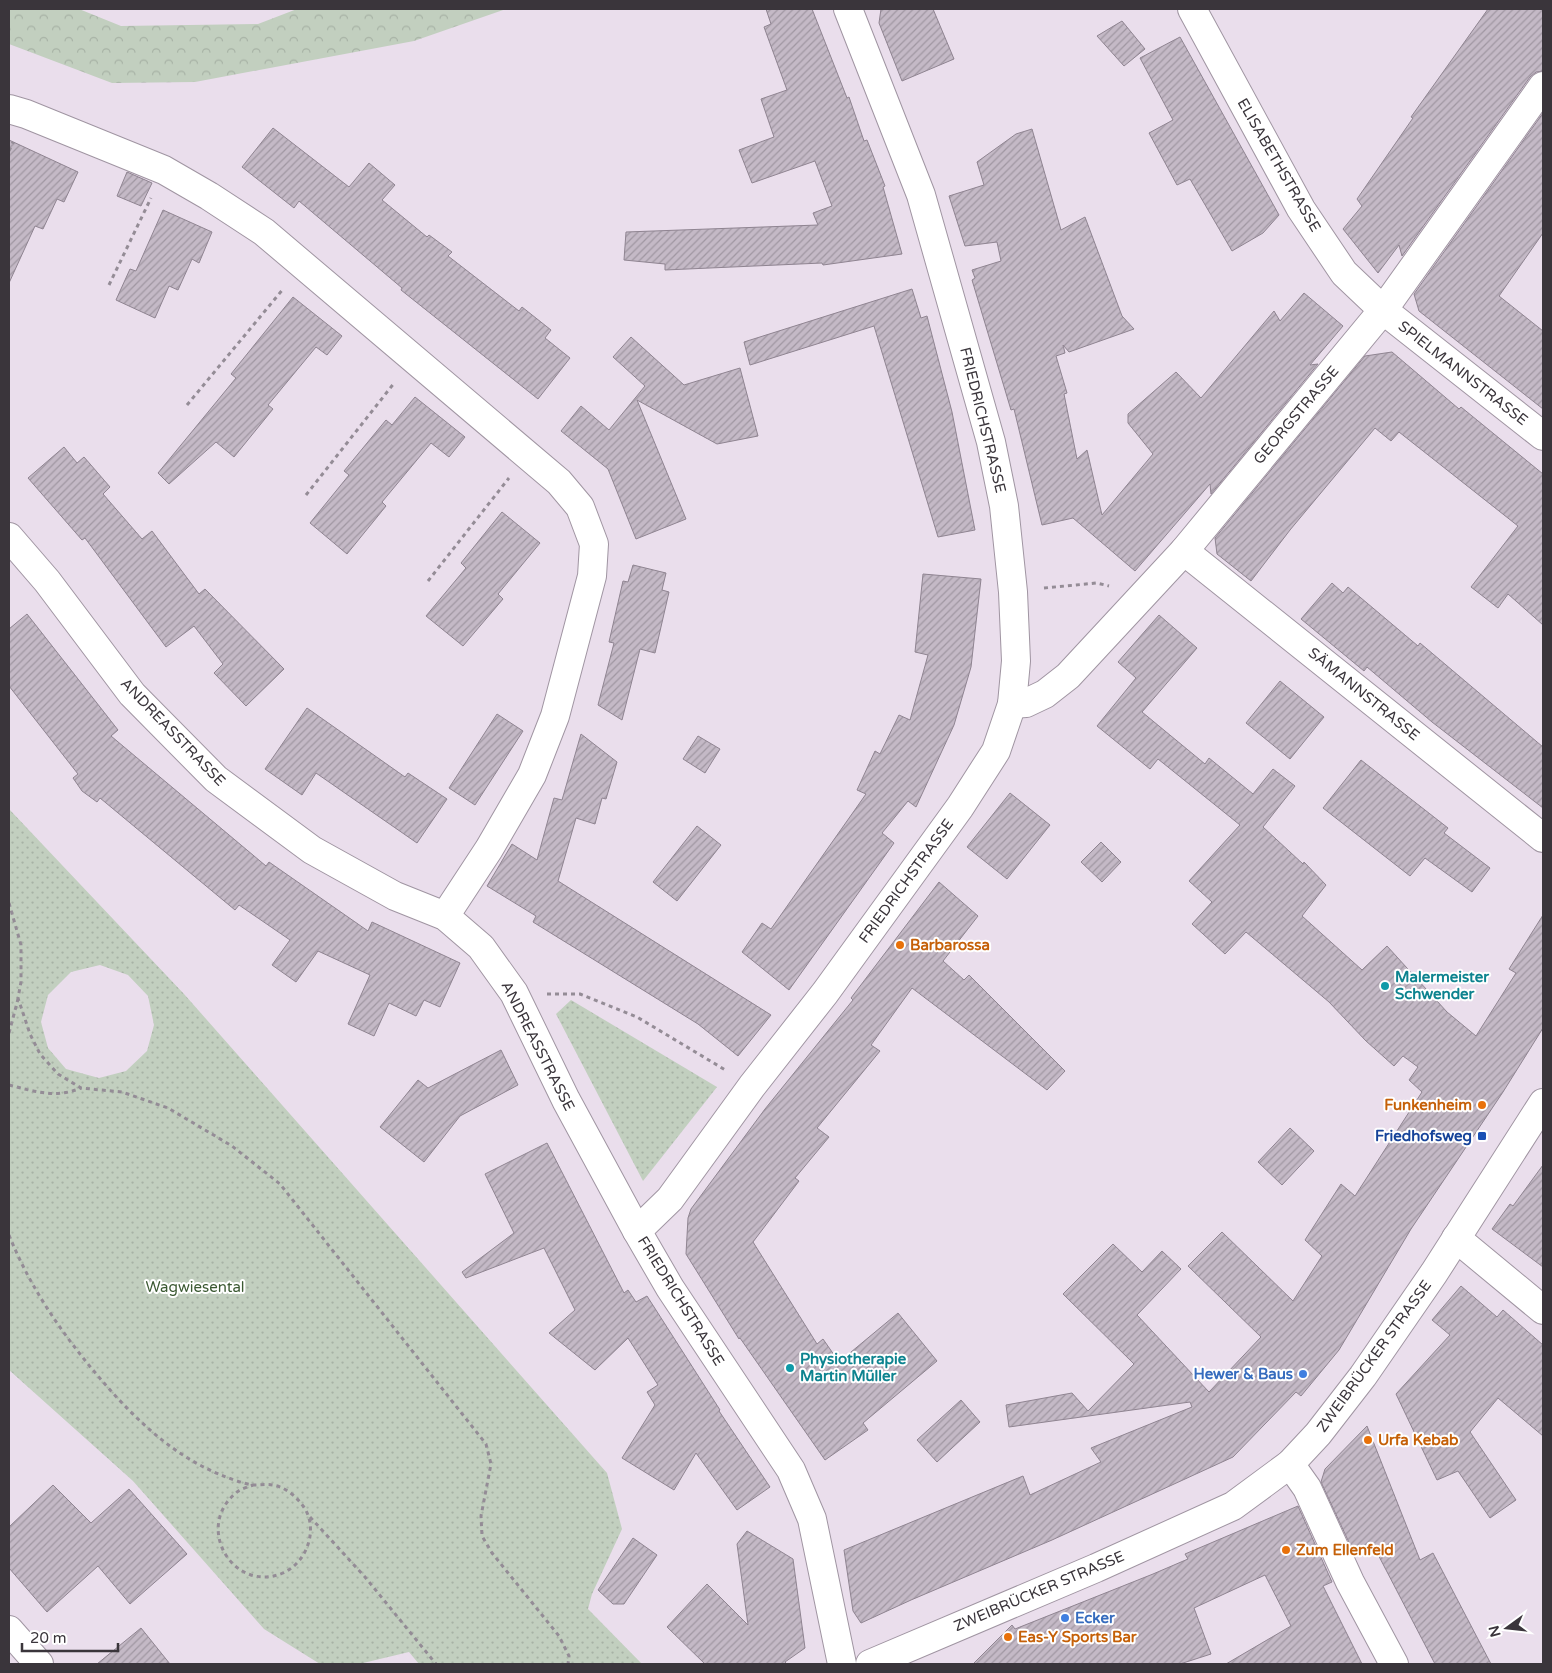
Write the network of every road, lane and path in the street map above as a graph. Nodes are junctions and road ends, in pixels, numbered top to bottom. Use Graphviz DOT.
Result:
graph roads {
  1 [pos="1192,9"];
  2 [pos="850,10"];
  3 [pos="1543,86"];
  4 [pos="9,109"];
  5 [pos="164,170"];
  6 [pos="302,266"];
  7 [pos="109,286"];
  8 [pos="1383,310"];
  9 [pos="412,360"];
  10 [pos="187,405"];
  11 [pos="1543,436"];
  12 [pos="526,456"];
  13 [pos="306,495"];
  14 [pos="9,537"];
  15 [pos="1184,551"];
  16 [pos="428,581"];
  17 [pos="1013,592"];
  18 [pos="1144,593"];
  19 [pos="1012,704"];
  20 [pos="1543,838"];
  21 [pos="9,903"];
  22 [pos="445,916"];
  23 [pos="514,993"];
  24 [pos="18,998"];
  25 [pos="9,1033"];
  26 [pos="9,1084"];
  27 [pos="752,1086"];
  28 [pos="81,1088"];
  29 [pos="1543,1103"];
  30 [pos="637,1232"];
  31 [pos="9,1235"];
  32 [pos="1456,1238"];
  33 [pos="1543,1310"];
  34 [pos="1290,1464"];
  35 [pos="253,1485"];
  36 [pos="308,1515"];
  37 [pos="9,1630"];
  38 [pos="39,1664"];
  39 [pos="436,1664"];
  40 [pos="568,1664"];
  41 [pos="842,1664"];
  42 [pos="870,1664"];
  43 [pos="1394,1664"];
  1 -- 8 [label="street, ELISABETHSTRASSE"];
  2 -- 17 [label="street, FRIEDRICHSTRASSE"];
  3 -- 8 [label="street, GEORGSTRASSE"];
  4 -- 5 [label="street"];
  5 -- 6 [label="street"];
  5 -- 7 [label="path"];
  6 -- 9 [label="street"];
  6 -- 10 [label="path"];
  8 -- 11 [label="street, SPIELMANNSTRASSE"];
  8 -- 15 [label="street, GEORGSTRASSE"];
  9 -- 12 [label="street"];
  9 -- 13 [label="path"];
  12 -- 16 [label="path"];
  12 -- 22 [label="street"];
  14 -- 22 [label="street, ANDREASSTRASSE"];
  15 -- 18 [label="street, GEORGSTRASSE"];
  15 -- 20 [label="street, SÄMANNSTRASSE"];
  17 -- 18 [label="path"];
  17 -- 19 [label="street, FRIEDRICHSTRASSE"];
  18 -- 19 [label="street, GEORGSTRASSE"];
  19 -- 27 [label="street, FRIEDRICHSTRASSE"];
  21 -- 24 [label="path"];
  22 -- 23 [label="street, ANDREASSTRASSE"];
  23 -- 27 [label="path"];
  23 -- 30 [label="street, ANDREASSTRASSE"];
  24 -- 25 [label="path"];
  24 -- 28 [label="path"];
  26 -- 28 [label="path"];
  27 -- 30 [label="street, FRIEDRICHSTRASSE"];
  28 -- 40 [label="path"];
  29 -- 32 [label="street, ZWEIBRÜCKER STRASSE"];
  30 -- 41 [label="street, FRIEDRICHSTRASSE"];
  31 -- 35 [label="path"];
  32 -- 33 [label="street"];
  32 -- 34 [label="street, ZWEIBRÜCKER STRASSE"];
  34 -- 42 [label="street, ZWEIBRÜCKER STRASSE"];
  34 -- 43 [label="street"];
  35 -- 36 [label="path"];
  35 -- 36 [label="path"];
  36 -- 39 [label="path"];
  37 -- 38 [label="street"];
}
